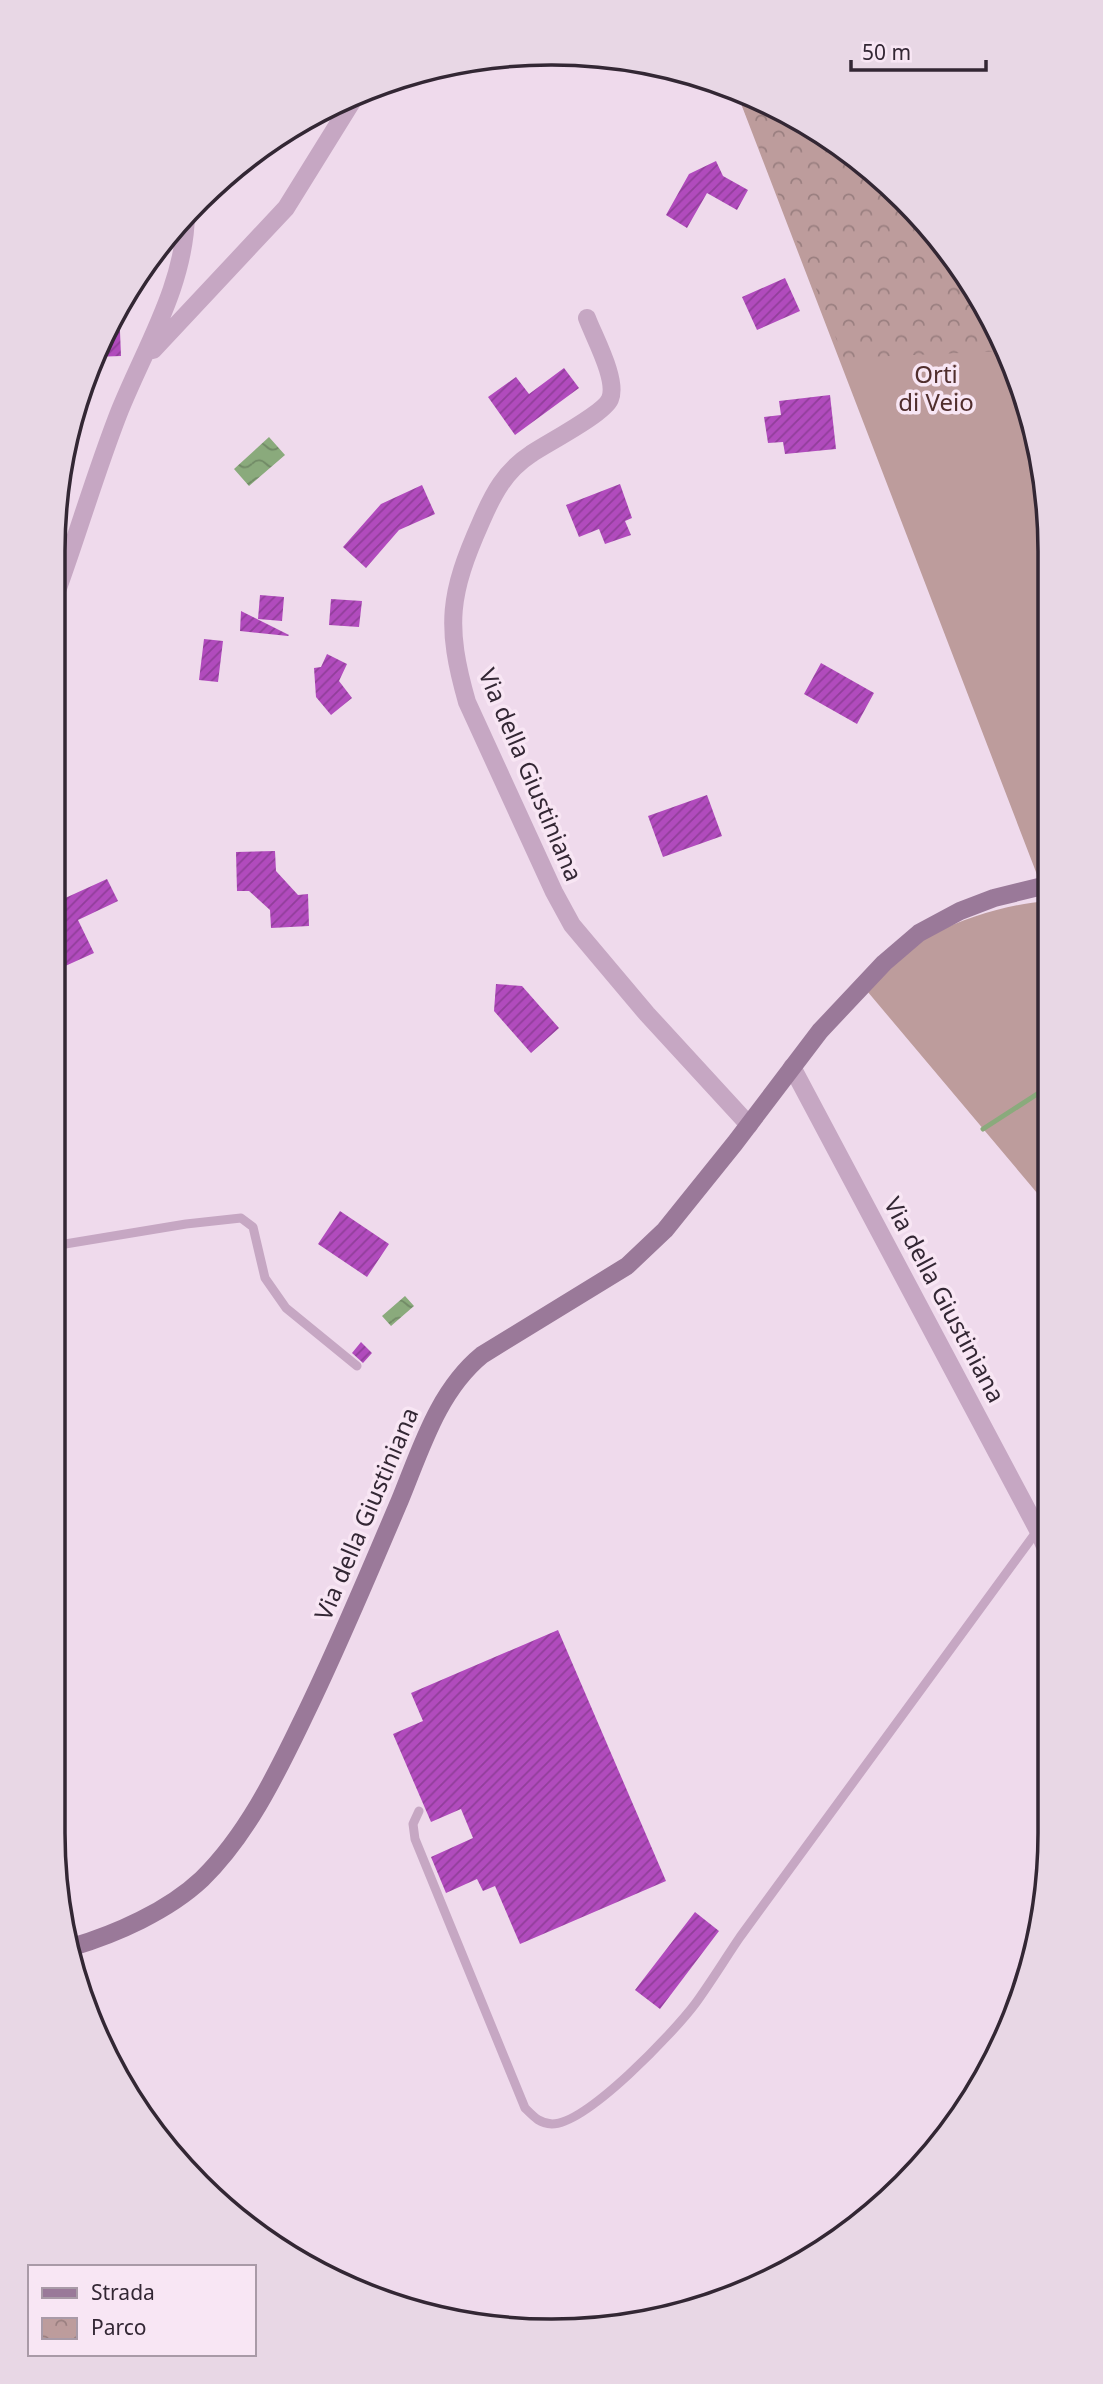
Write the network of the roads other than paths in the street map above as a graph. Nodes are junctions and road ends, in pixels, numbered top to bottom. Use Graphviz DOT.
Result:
graph roads {
  1 [pos="347,110"];
  2 [pos="184,233"];
  3 [pos="587,318"];
  4 [pos="134,375"];
  5 [pos="65,564"];
  6 [pos="1038,887"];
  7 [pos="792,1067"];
  8 [pos="749,1125"];
  9 [pos="65,1245"];
  10 [pos="357,1366"];
  11 [pos="1038,1530"];
  12 [pos="419,1811"];
  13 [pos="78,1945"];
  1 -- 4 [label="street"];
  2 -- 4 [label="street"];
  3 -- 8 [label="street, Via della Giustiniana"];
  4 -- 5 [label="street"];
  6 -- 7 [label="street, Via della Giustiniana"];
  7 -- 8 [label="street, Via della Giustiniana"];
  7 -- 11 [label="street, Via della Giustiniana"];
  8 -- 13 [label="street, Via della Giustiniana"];
  9 -- 10 [label="lane"];
  11 -- 12 [label="lane"];
}
